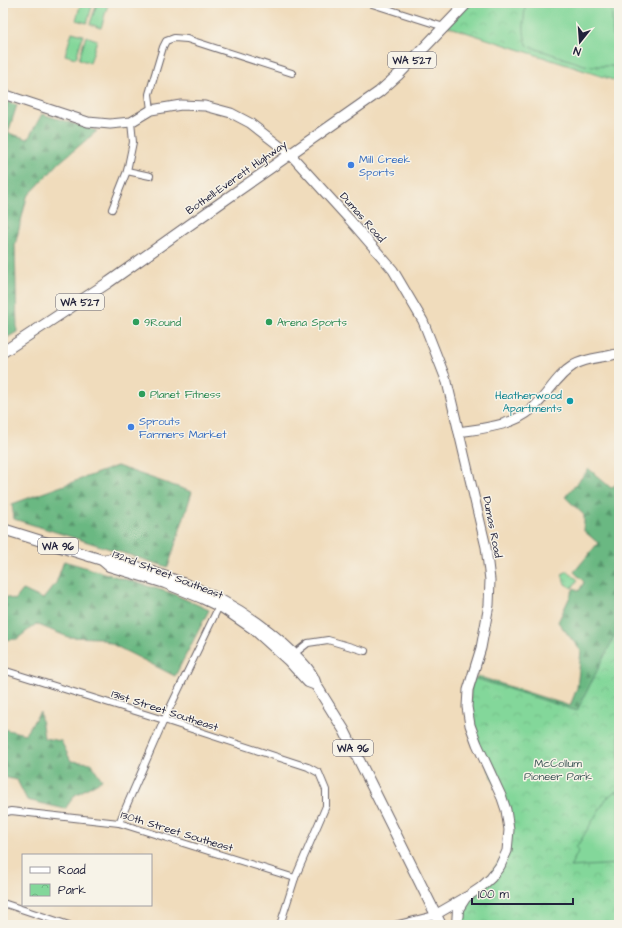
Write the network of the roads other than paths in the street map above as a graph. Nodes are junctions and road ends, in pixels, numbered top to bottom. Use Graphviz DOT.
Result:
graph roads {
  1 [pos="368,3"];
  2 [pos="467,3"];
  3 [pos="389,6"];
  4 [pos="444,27"];
  5 [pos="292,73"];
  6 [pos="3,94"];
  7 [pos="151,110"];
  8 [pos="131,122"];
  9 [pos="290,154"];
  10 [pos="127,171"];
  11 [pos="150,176"];
  12 [pos="112,209"];
  13 [pos="3,352"];
  14 [pos="619,353"];
  15 [pos="459,432"];
  16 [pos="3,529"];
  17 [pos="102,560"];
  18 [pos="219,606"];
  19 [pos="365,651"];
  20 [pos="294,654"];
  21 [pos="3,670"];
  22 [pos="316,685"];
  23 [pos="164,720"];
  24 [pos="3,813"];
  25 [pos="119,823"];
  26 [pos="295,878"];
  27 [pos="465,898"];
  28 [pos="3,903"];
  29 [pos="435,915"];
  30 [pos="280,924"];
  31 [pos="68,925"];
  32 [pos="288,925"];
  33 [pos="395,925"];
  34 [pos="441,925"];
  35 [pos="457,925"];
  1 -- 3 [label="street"];
  2 -- 4 [label="main road, Bothell-Everett Highway / WA 527"];
  3 -- 4 [label="street"];
  4 -- 9 [label="main road, Bothell-Everett Highway / WA 527"];
  5 -- 7 [label="street"];
  6 -- 8 [label="street"];
  7 -- 8 [label="street"];
  7 -- 9 [label="street, Dumas Road"];
  8 -- 10 [label="street"];
  9 -- 13 [label="main road, Bothell-Everett Highway / WA 527"];
  9 -- 15 [label="street, Dumas Road"];
  10 -- 11 [label="street"];
  10 -- 12 [label="street"];
  14 -- 15 [label="street"];
  15 -- 27 [label="street, Dumas Road"];
  16 -- 17 [label="main road, 132nd Street Southeast / WA 96"];
  17 -- 18 [label="main road, 132nd Street Southeast / WA 96"];
  17 -- 20 [label="main road, 132nd Street Southeast / WA 96"];
  18 -- 22 [label="main road, 132nd Street Southeast / WA 96"];
  18 -- 23 [label="street"];
  19 -- 20 [label="street"];
  20 -- 22 [label="main road, 132nd Street Southeast / WA 96"];
  21 -- 23 [label="street, 131st Street Southeast"];
  22 -- 29 [label="main road, 132nd Street Southeast / WA 96"];
  23 -- 25 [label="street"];
  23 -- 26 [label="street, 131st Street Southeast"];
  24 -- 25 [label="street, 130th Street Southeast"];
  25 -- 26 [label="street, 130th Street Southeast"];
  26 -- 30 [label="street"];
  27 -- 29 [label="street, Dumas Road"];
  27 -- 35 [label="main road"];
  28 -- 31 [label="street"];
  29 -- 33 [label="street"];
  29 -- 34 [label="main road, WA 96"];
  30 -- 32 [label="street"];
}
